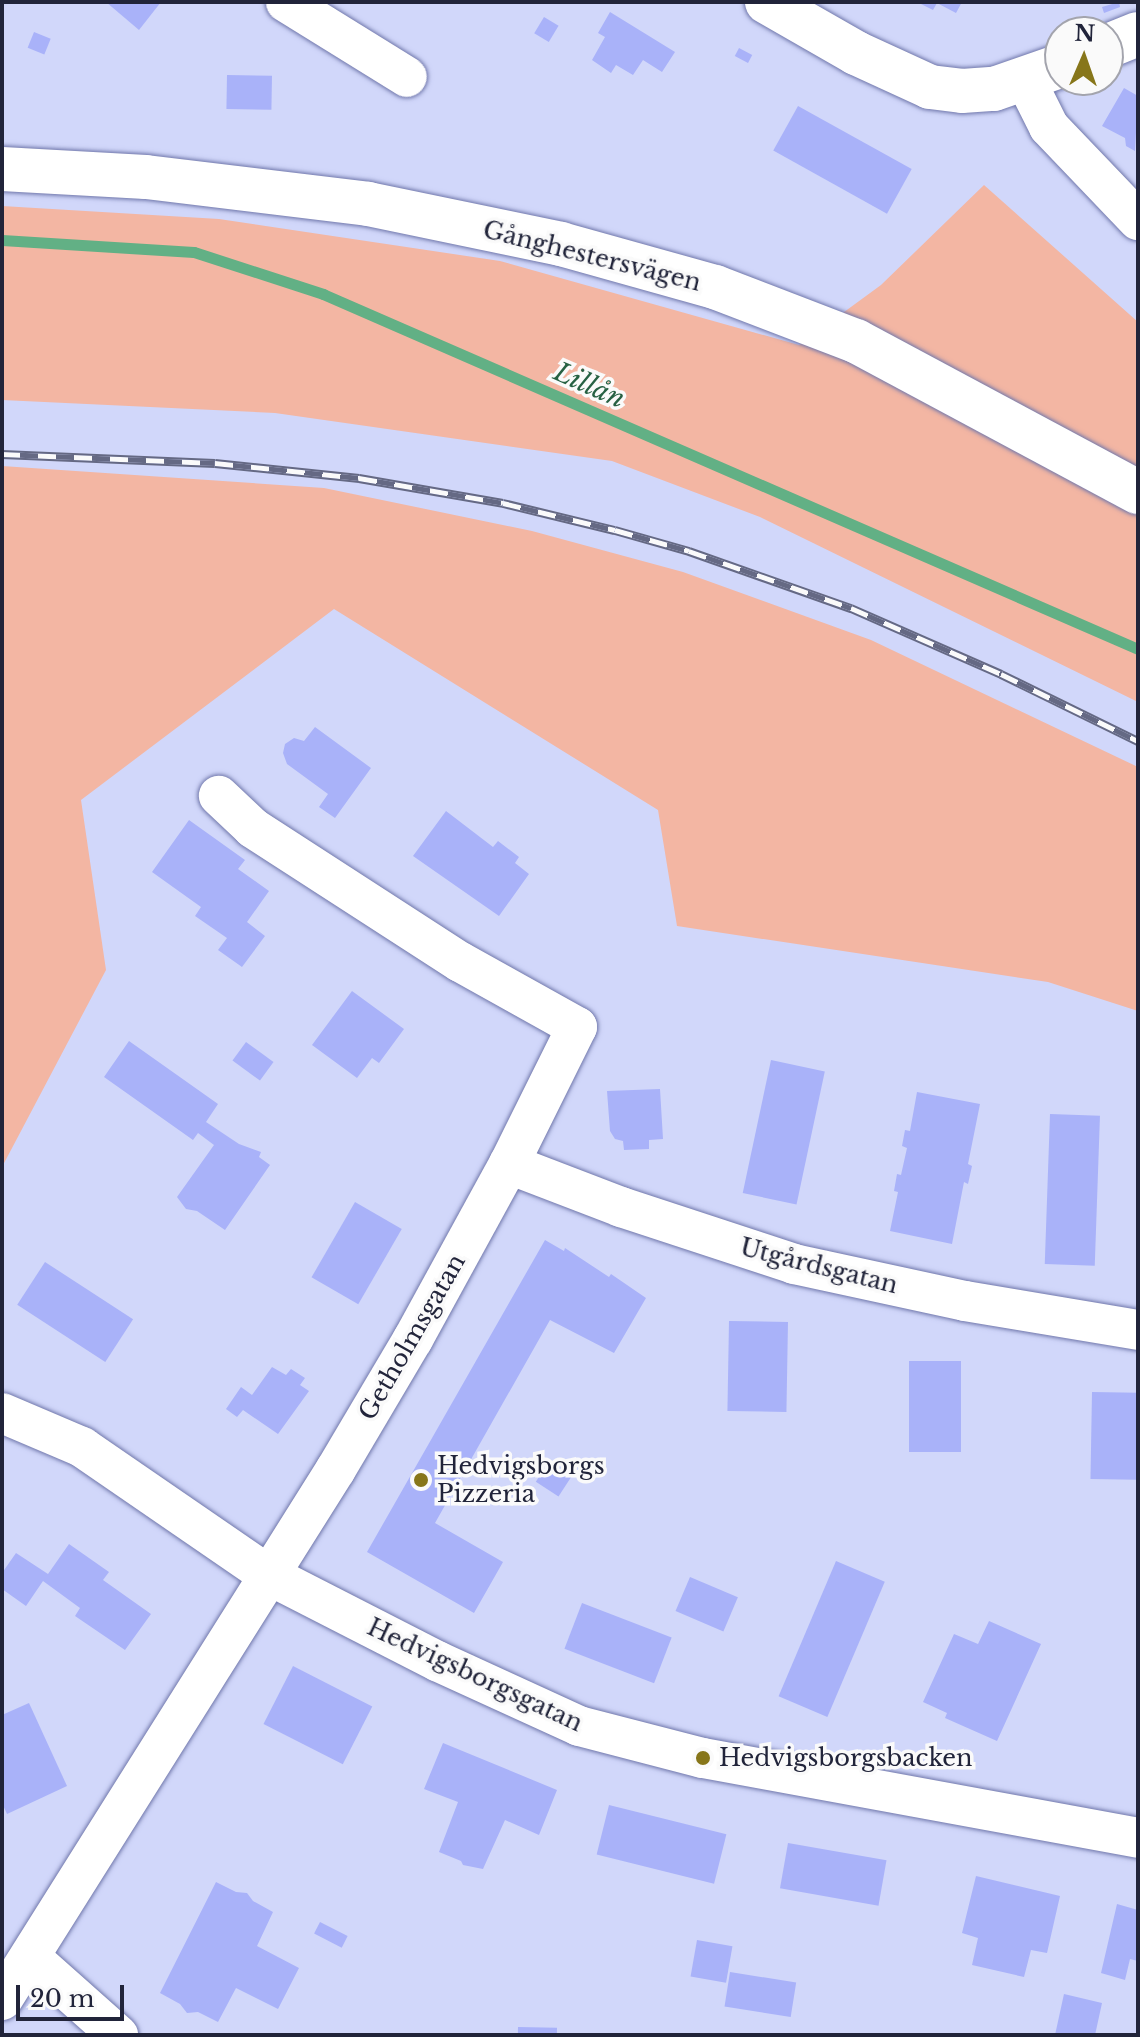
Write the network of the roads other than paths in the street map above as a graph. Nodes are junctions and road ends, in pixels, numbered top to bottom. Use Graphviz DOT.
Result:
graph roads {
  1 [pos="286,2"];
  2 [pos="767,2"];
  3 [pos="1043,74"];
  4 [pos="407,77"];
  5 [pos="2,169"];
  6 [pos="1138,220"];
  7 [pos="1138,492"];
  8 [pos="219,796"];
  9 [pos="509,1164"];
  10 [pos="1138,1330"];
  11 [pos="2,1413"];
  12 [pos="267,1574"];
  13 [pos="1138,1838"];
  14 [pos="30,1957"];
  15 [pos="2,2000"];
  16 [pos="118,2035"];
  1 -- 4 [label="street"];
  2 -- 3 [label="street"];
  3 -- 6 [label="street"];
  5 -- 7 [label="street, Gånghestersvägen"];
  8 -- 9 [label="street, Getholmsgatan"];
  9 -- 10 [label="street, Utgårdsgatan"];
  9 -- 12 [label="street, Getholmsgatan"];
  11 -- 12 [label="street, Hedvigsborgsgatan"];
  12 -- 13 [label="street, Hedvigsborgsgatan"];
  12 -- 14 [label="street, Getholmsgatan"];
  14 -- 15 [label="street, Getholmsgatan"];
  14 -- 16 [label="street"];
}
